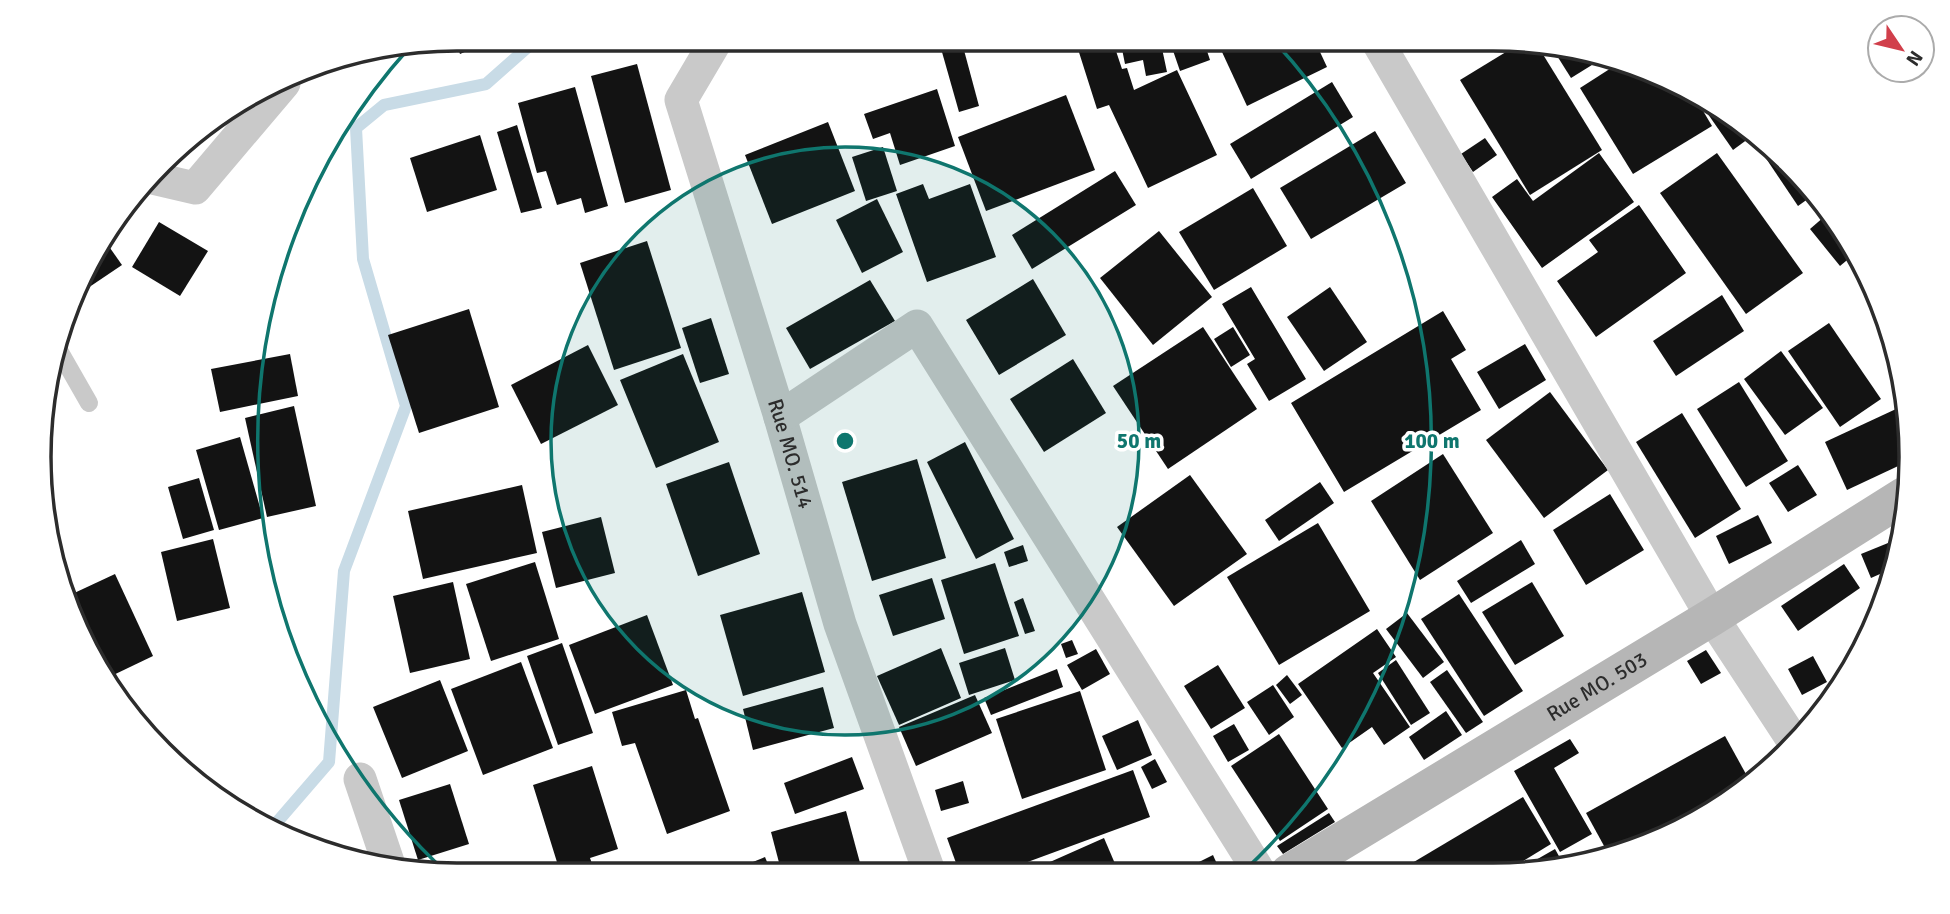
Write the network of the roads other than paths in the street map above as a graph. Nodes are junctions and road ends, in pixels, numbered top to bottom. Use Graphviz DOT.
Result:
graph roads {
  1 [pos="709,51"];
  2 [pos="1384,51"];
  3 [pos="274,94"];
  4 [pos="161,180"];
  5 [pos="64,358"];
  6 [pos="89,403"];
  7 [pos="780,417"];
  8 [pos="1897,501"];
  9 [pos="1712,617"];
  10 [pos="1789,734"];
  11 [pos="360,779"];
  12 [pos="386,857"];
  13 [pos="926,863"];
  14 [pos="1254,863"];
  15 [pos="1306,863"];
  1 -- 7 [label="street, Rue MO. 514"];
  2 -- 9 [label="street"];
  3 -- 4 [label="street"];
  5 -- 6 [label="lane"];
  7 -- 13 [label="street, Rue MO. 514"];
  7 -- 14 [label="street"];
  8 -- 9 [label="street, Rue MO. 503"];
  9 -- 10 [label="street"];
  9 -- 15 [label="street, Rue MO. 503"];
  11 -- 12 [label="street"];
}
